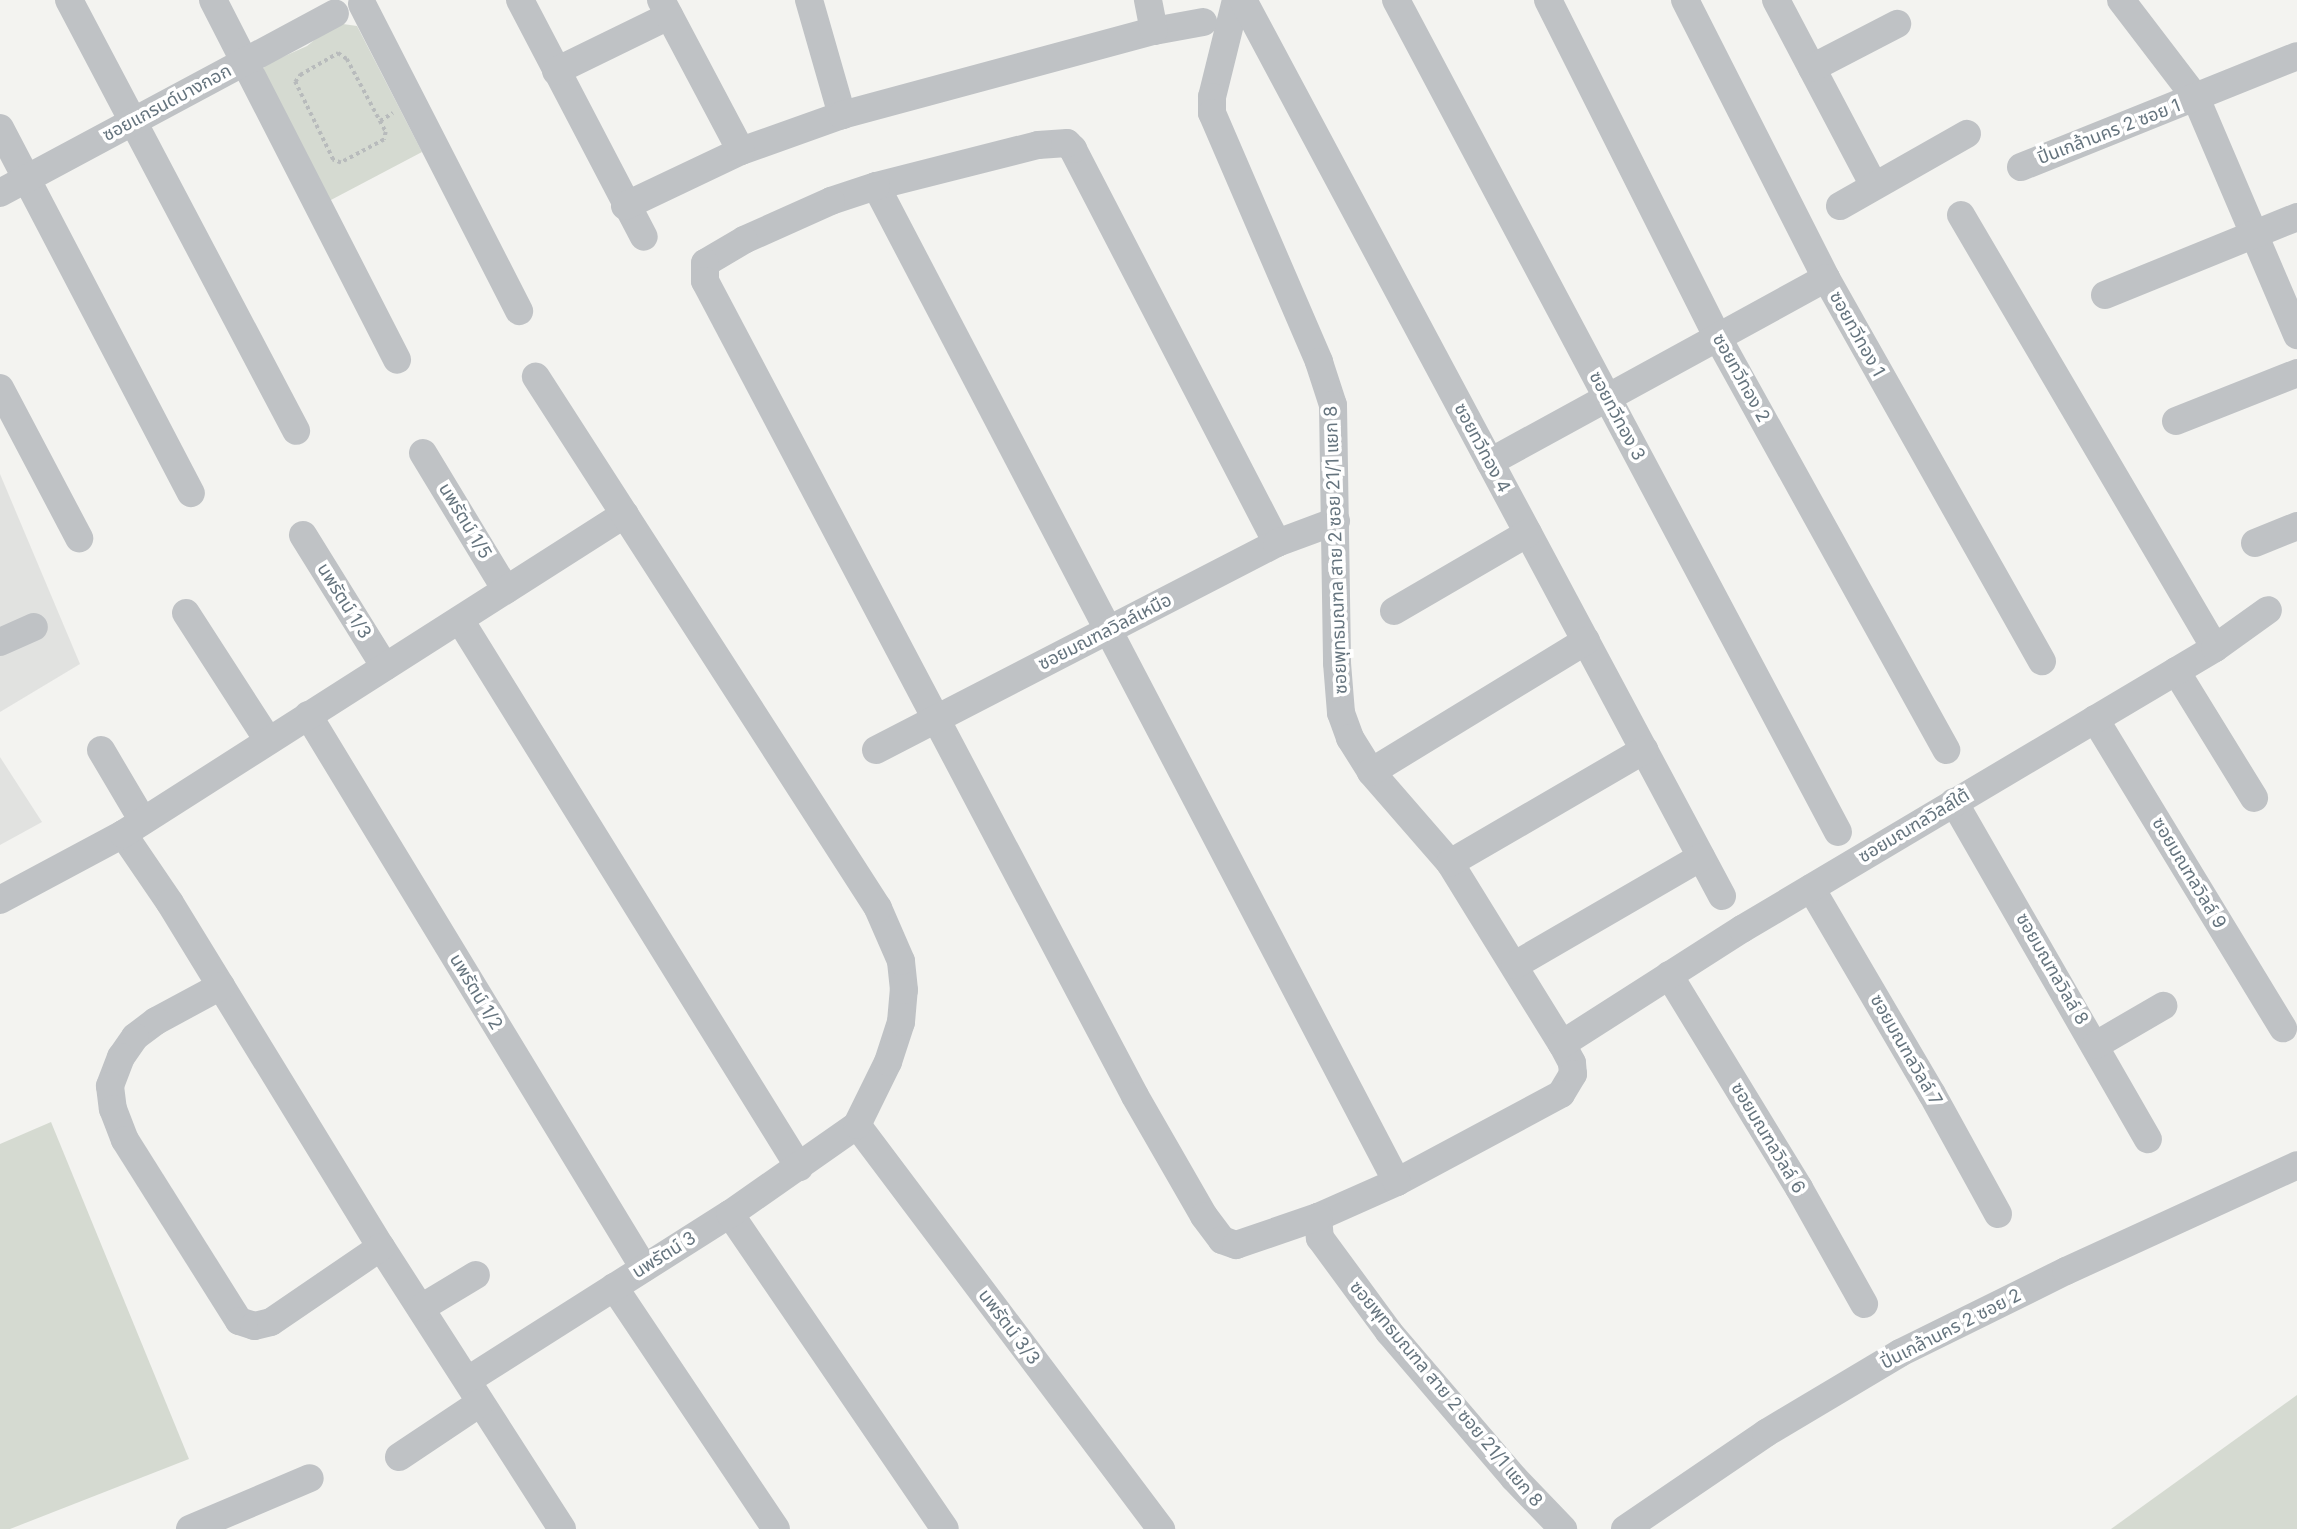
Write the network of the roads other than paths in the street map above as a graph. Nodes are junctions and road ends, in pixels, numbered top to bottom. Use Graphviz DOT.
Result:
graph roads {
  1 [pos="69,0"];
  2 [pos="213,0"];
  3 [pos="520,0"];
  4 [pos="809,0"];
  5 [pos="1148,0"];
  6 [pos="1236,0"];
  7 [pos="1242,0"];
  8 [pos="1396,0"];
  9 [pos="1548,0"];
  10 [pos="1685,0"];
  11 [pos="1776,0"];
  12 [pos="2121,0"];
  13 [pos="362,2"];
  14 [pos="330,6"];
  15 [pos="665,8"];
  16 [pos="1203,22"];
  17 [pos="1898,24"];
  18 [pos="1154,31"];
  19 [pos="2297,56"];
  20 [pos="244,61"];
  21 [pos="1812,68"];
  22 [pos="556,71"];
  23 [pos="2196,98"];
  24 [pos="842,115"];
  25 [pos="133,121"];
  26 [pos="0,128"];
  27 [pos="1967,134"];
  28 [pos="741,151"];
  29 [pos="2021,167"];
  30 [pos="27,178"];
  31 [pos="876,186"];
  32 [pos="1874,186"];
  33 [pos="0,193"];
  34 [pos="1840,205"];
  35 [pos="625,206"];
  36 [pos="1961,215"];
  37 [pos="2297,217"];
  38 [pos="2254,235"];
  39 [pos="644,237"];
  40 [pos="1826,278"];
  41 [pos="2105,295"];
  42 [pos="519,311"];
  43 [pos="2297,335"];
  44 [pos="1718,338"];
  45 [pos="397,360"];
  46 [pos="2297,373"];
  47 [pos="536,377"];
  48 [pos="0,388"];
  49 [pos="1607,398"];
  50 [pos="2176,421"];
  51 [pos="296,431"];
  52 [pos="423,453"];
  53 [pos="1490,462"];
  54 [pos="191,493"];
  55 [pos="625,514"];
  56 [pos="1336,520"];
  57 [pos="2297,526"];
  58 [pos="1528,533"];
  59 [pos="303,535"];
  60 [pos="79,538"];
  61 [pos="1277,543"];
  62 [pos="2255,543"];
  63 [pos="506,590"];
  64 [pos="2268,610"];
  65 [pos="1394,611"];
  66 [pos="186,613"];
  67 [pos="460,620"];
  68 [pos="34,627"];
  69 [pos="1109,630"];
  70 [pos="1586,641"];
  71 [pos="0,642"];
  72 [pos="2215,648"];
  73 [pos="2042,661"];
  74 [pos="385,667"];
  75 [pos="2176,671"];
  76 [pos="308,715"];
  77 [pos="937,719"];
  78 [pos="2095,719"];
  79 [pos="268,740"];
  80 [pos="101,750"];
  81 [pos="876,750"];
  82 [pos="1644,750"];
  83 [pos="1946,750"];
  84 [pos="1371,772"];
  85 [pos="2254,798"];
  86 [pos="1954,802"];
  87 [pos="133,827"];
  88 [pos="1838,832"];
  89 [pos="1701,858"];
  90 [pos="1450,863"];
  91 [pos="1811,888"];
  92 [pos="1722,896"];
  93 [pos="0,900"];
  94 [pos="1515,965"];
  95 [pos="1669,975"];
  96 [pos="221,986"];
  97 [pos="2163,1006"];
  98 [pos="2283,1028"];
  99 [pos="1562,1044"];
  100 [pos="2096,1045"];
  101 [pos="857,1125"];
  102 [pos="2148,1139"];
  103 [pos="2297,1165"];
  104 [pos="799,1167"];
  105 [pos="1397,1182"];
  106 [pos="730,1214"];
  107 [pos="1998,1214"];
  108 [pos="1318,1217"];
  109 [pos="381,1247"];
  110 [pos="644,1268"];
  111 [pos="476,1275"];
  112 [pos="614,1287"];
  113 [pos="1864,1304"];
  114 [pos="421,1308"];
  115 [pos="474,1392"];
  116 [pos="399,1457"];
  117 [pos="310,1478"];
  118 [pos="190,1529"];
  119 [pos="562,1529"];
  120 [pos="776,1529"];
  121 [pos="945,1529"];
  122 [pos="1161,1529"];
  123 [pos="1563,1529"];
  124 [pos="1625,1529"];
  1 -- 25 [label="street"];
  2 -- 20 [label="street"];
  3 -- 22 [label="street"];
  4 -- 24 [label="street"];
  5 -- 18 [label="street"];
  6 -- 56 [label="street, ซอยพุทธมณฑล สาย 2 ซอย 21/1 แยก 8"];
  7 -- 53 [label="street, ซอยทวีทอง 4"];
  8 -- 49 [label="street, ซอยทวีทอง 3"];
  9 -- 44 [label="street, ซอยทวีทอง 2"];
  10 -- 40 [label="street, ซอยทวีทอง 1"];
  11 -- 21 [label="street"];
  12 -- 23 [label="street"];
  13 -- 14 [label="street, ซอยแกรนด์บางกอก"];
  13 -- 42 [label="street"];
  14 -- 20 [label="street, ซอยแกรนด์บางกอก"];
  15 -- 22 [label="street"];
  15 -- 28 [label="street"];
  16 -- 18 [label="street"];
  17 -- 21 [label="street"];
  18 -- 24 [label="street"];
  19 -- 23 [label="street, ปิ่นเกล้านคร 2 ซอย 1"];
  20 -- 25 [label="street, ซอยแกรนด์บางกอก"];
  20 -- 45 [label="street"];
  21 -- 32 [label="street"];
  22 -- 35 [label="street"];
  23 -- 29 [label="street, ปิ่นเกล้านคร 2 ซอย 1"];
  23 -- 38 [label="street"];
  24 -- 28 [label="street"];
  25 -- 30 [label="street, ซอยแกรนด์บางกอก"];
  25 -- 51 [label="street"];
  26 -- 30 [label="street"];
  27 -- 32 [label="street"];
  28 -- 35 [label="street"];
  30 -- 33 [label="street, ซอยแกรนด์บางกอก"];
  30 -- 54 [label="street"];
  31 -- 61 [label="street"];
  31 -- 69 [label="street"];
  31 -- 77 [label="street"];
  32 -- 34 [label="street"];
  35 -- 39 [label="street"];
  36 -- 72 [label="street"];
  37 -- 38 [label="street"];
  38 -- 41 [label="street"];
  38 -- 43 [label="street"];
  40 -- 44 [label="street"];
  40 -- 73 [label="street, ซอยทวีทอง 1"];
  44 -- 49 [label="street"];
  44 -- 83 [label="street, ซอยทวีทอง 2"];
  46 -- 50 [label="street"];
  47 -- 55 [label="street"];
  48 -- 60 [label="street"];
  49 -- 53 [label="street"];
  49 -- 88 [label="street, ซอยทวีทอง 3"];
  52 -- 63 [label="street, นพรัตน์ 1/5"];
  53 -- 58 [label="street, ซอยทวีทอง 4"];
  55 -- 63 [label="street"];
  55 -- 101 [label="street"];
  56 -- 61 [label="street, ซอยมณฑลวิลล์เหนือ"];
  56 -- 84 [label="street, ซอยพุทธมณฑล สาย 2 ซอย 21/1 แยก 8"];
  57 -- 62 [label="street"];
  58 -- 65 [label="street"];
  58 -- 70 [label="street, ซอยทวีทอง 4"];
  59 -- 74 [label="street, นพรัตน์ 1/3"];
  61 -- 69 [label="street, ซอยมณฑลวิลล์เหนือ"];
  63 -- 67 [label="street"];
  64 -- 72 [label="street, ซอยมณฑลวิลล์ใต้"];
  66 -- 79 [label="street"];
  67 -- 74 [label="street"];
  67 -- 104 [label="street"];
  68 -- 71 [label="street"];
  69 -- 77 [label="street, ซอยมณฑลวิลล์เหนือ"];
  69 -- 105 [label="street"];
  70 -- 82 [label="street, ซอยทวีทอง 4"];
  70 -- 84 [label="street"];
  72 -- 75 [label="street, ซอยมณฑลวิลล์ใต้"];
  74 -- 76 [label="street"];
  75 -- 78 [label="street, ซอยมณฑลวิลล์ใต้"];
  75 -- 85 [label="street"];
  76 -- 79 [label="street"];
  76 -- 110 [label="street, นพรัตน์ 1/2"];
  77 -- 81 [label="street, ซอยมณฑลวิลล์เหนือ"];
  77 -- 108 [label="street"];
  78 -- 86 [label="street, ซอยมณฑลวิลล์ใต้"];
  78 -- 98 [label="street, ซอยมณฑลวิลล์ 9"];
  79 -- 87 [label="street"];
  80 -- 87 [label="street"];
  82 -- 89 [label="street, ซอยทวีทอง 4"];
  82 -- 90 [label="street"];
  84 -- 90 [label="street, ซอยพุทธมณฑล สาย 2 ซอย 21/1 แยก 8"];
  86 -- 91 [label="street, ซอยมณฑลวิลล์ใต้"];
  86 -- 100 [label="street, ซอยมณฑลวิลล์ 8"];
  87 -- 93 [label="street"];
  87 -- 96 [label="street"];
  89 -- 92 [label="street, ซอยทวีทอง 4"];
  89 -- 94 [label="street"];
  90 -- 94 [label="street, ซอยพุทธมณฑล สาย 2 ซอย 21/1 แยก 8"];
  91 -- 95 [label="street, ซอยมณฑลวิลล์ใต้"];
  91 -- 107 [label="street, ซอยมณฑลวิลล์ 7"];
  94 -- 99 [label="street, ซอยพุทธมณฑล สาย 2 ซอย 21/1 แยก 8"];
  95 -- 99 [label="street, ซอยมณฑลวิลล์ใต้"];
  95 -- 113 [label="street, ซอยมณฑลวิลล์ 6"];
  96 -- 109 [label="street"];
  96 -- 109 [label="street"];
  97 -- 100 [label="street"];
  99 -- 105 [label="street, ซอยพุทธมณฑล สาย 2 ซอย 21/1 แยก 8"];
  100 -- 102 [label="street, ซอยมณฑลวิลล์ 8"];
  101 -- 104 [label="street, นพรัตน์ 3"];
  101 -- 122 [label="street, นพรัตน์ 3/3"];
  103 -- 124 [label="street, ปิ่นเกล้านคร 2 ซอย 2"];
  104 -- 106 [label="street, นพรัตน์ 3"];
  105 -- 108 [label="street, ซอยพุทธมณฑล สาย 2 ซอย 21/1 แยก 8"];
  106 -- 110 [label="street, นพรัตน์ 3"];
  106 -- 121 [label="street"];
  108 -- 123 [label="street, ซอยพุทธมณฑล สาย 2 ซอย 21/1 แยก 8"];
  109 -- 114 [label="street"];
  110 -- 112 [label="street, นพรัตน์ 3"];
  111 -- 114 [label="street"];
  112 -- 115 [label="street, นพรัตน์ 3"];
  112 -- 120 [label="street"];
  114 -- 115 [label="street"];
  115 -- 116 [label="street, นพรัตน์ 3"];
  115 -- 119 [label="street"];
  117 -- 118 [label="street"];
}
